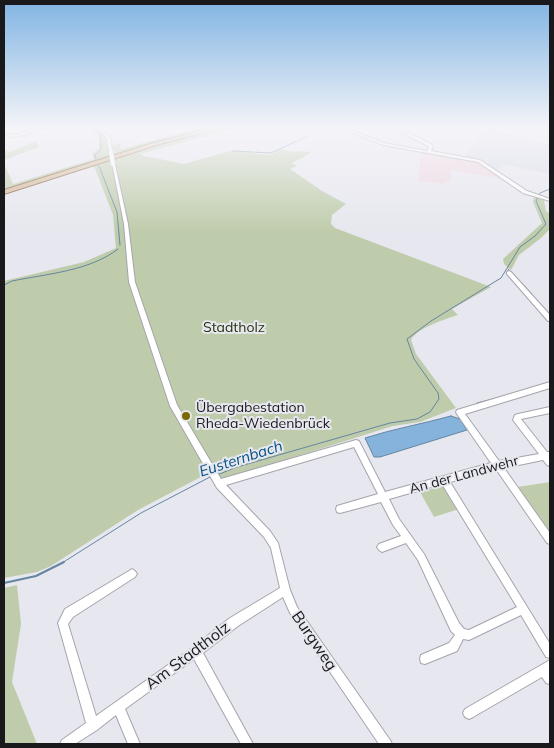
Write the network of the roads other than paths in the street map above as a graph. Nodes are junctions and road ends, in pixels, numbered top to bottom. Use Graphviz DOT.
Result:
graph roads {
  1 [pos="99,162"];
  2 [pos="112,162"];
  3 [pos="480,162"];
  4 [pos="4,192"];
  5 [pos="550,200"];
  6 [pos="509,273"];
  7 [pos="550,319"];
  8 [pos="550,385"];
  9 [pos="550,410"];
  10 [pos="548,457"];
  11 [pos="498,465"];
  12 [pos="445,481"];
  13 [pos="218,482"];
  14 [pos="383,496"];
  15 [pos="340,510"];
  16 [pos="408,538"];
  17 [pos="550,540"];
  18 [pos="382,547"];
  19 [pos="132,574"];
  20 [pos="285,590"];
  21 [pos="522,610"];
  22 [pos="461,634"];
  23 [pos="196,652"];
  24 [pos="550,653"];
  25 [pos="425,659"];
  26 [pos="548,671"];
  27 [pos="119,708"];
  28 [pos="469,713"];
  29 [pos="93,726"];
  30 [pos="66,744"];
  31 [pos="134,744"];
  32 [pos="247,744"];
  33 [pos="386,744"];
  1 -- 4 [label="main road"];
  2 -- 13 [label="street, Burgweg, bridge"];
  3 -- 5 [label="street"];
  6 -- 7 [label="street"];
  8 -- 11 [label="street"];
  9 -- 10 [label="street"];
  10 -- 11 [label="street, An der Landwehr"];
  11 -- 12 [label="street, An der Landwehr"];
  11 -- 17 [label="street"];
  12 -- 14 [label="street, An der Landwehr"];
  12 -- 21 [label="street"];
  13 -- 14 [label="street"];
  13 -- 20 [label="street, Burgweg"];
  14 -- 15 [label="street, An der Landwehr"];
  14 -- 16 [label="street"];
  16 -- 18 [label="street"];
  16 -- 22 [label="street"];
  19 -- 29 [label="street"];
  20 -- 23 [label="street, Am Stadtholz"];
  20 -- 33 [label="street, Burgweg"];
  21 -- 22 [label="street"];
  21 -- 24 [label="street"];
  22 -- 25 [label="street"];
  23 -- 27 [label="street, Am Stadtholz"];
  23 -- 32 [label="street"];
  26 -- 28 [label="street"];
  27 -- 29 [label="street, Am Stadtholz"];
  27 -- 31 [label="street"];
  29 -- 30 [label="street, Am Stadtholz"];
}
